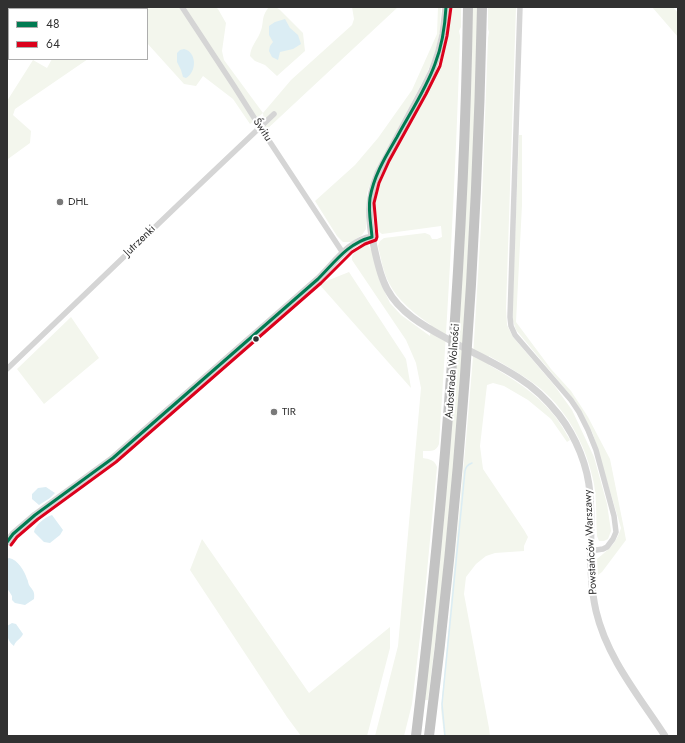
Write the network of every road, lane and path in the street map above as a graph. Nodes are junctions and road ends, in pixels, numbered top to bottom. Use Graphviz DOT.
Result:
graph roads {
  1 [pos="182,7"];
  2 [pos="446,7"];
  3 [pos="468,7"];
  4 [pos="482,7"];
  5 [pos="520,7"];
  6 [pos="274,114"];
  7 [pos="260,128"];
  8 [pos="372,237"];
  9 [pos="343,253"];
  10 [pos="7,369"];
  11 [pos="7,542"];
  12 [pos="590,552"];
  13 [pos="416,736"];
  14 [pos="429,736"];
  15 [pos="665,736"];
  1 -- 7 [label="street, Świtu"];
  2 -- 8 [label="street, Powstańców Warszawy"];
  3 -- 13 [label="highway, Autostrada Wolności"];
  4 -- 14 [label="highway, Autostrada Wolności"];
  5 -- 12 [label="street"];
  6 -- 7 [label="street, Jutrzenki"];
  7 -- 9 [label="street, Świtu"];
  7 -- 10 [label="street, Jutrzenki"];
  8 -- 9 [label="street"];
  8 -- 12 [label="street, Powstańców Warszawy"];
  9 -- 11 [label="street"];
  12 -- 15 [label="street, Powstańców Warszawy"];
}
